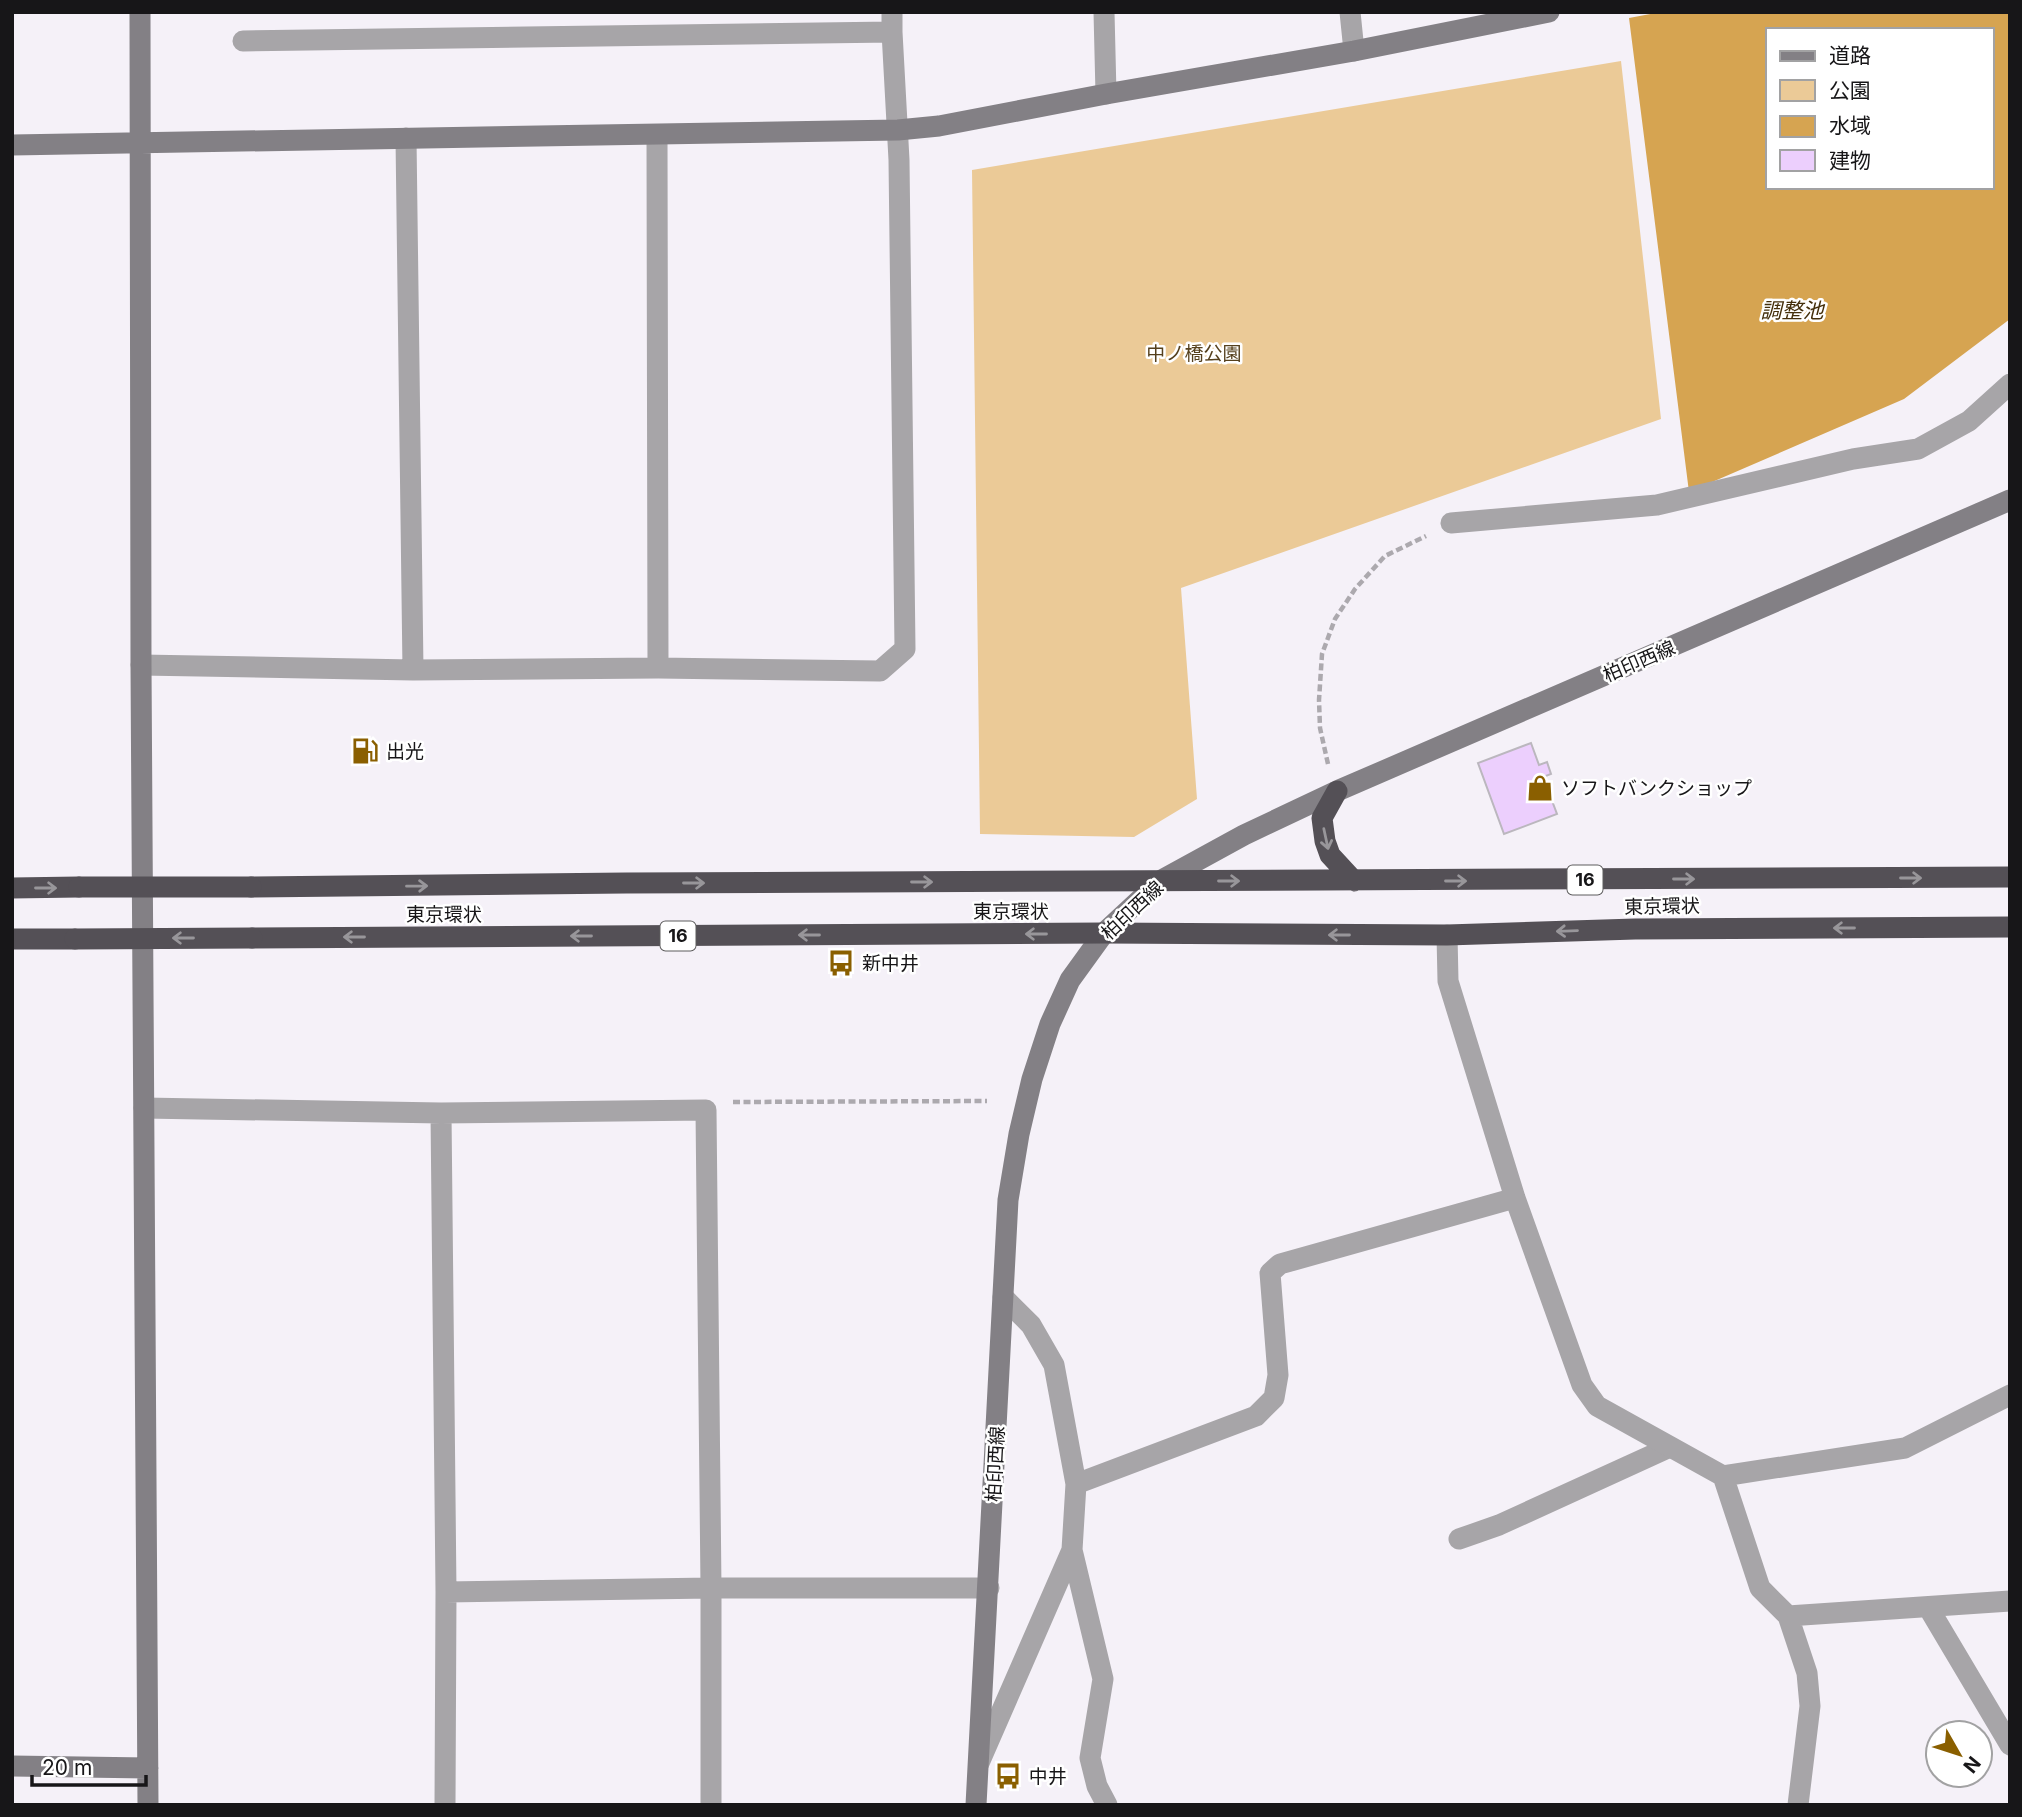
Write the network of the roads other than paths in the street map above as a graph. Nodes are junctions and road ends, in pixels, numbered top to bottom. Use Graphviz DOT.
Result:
graph roads {
  1 [pos="139,12"];
  2 [pos="1104,12"];
  3 [pos="1350,12"];
  4 [pos="1549,12"];
  5 [pos="892,22"];
  6 [pos="243,41"];
  7 [pos="1354,51"];
  8 [pos="1106,94"];
  9 [pos="898,130"];
  10 [pos="657,135"];
  11 [pos="406,138"];
  12 [pos="139,143"];
  13 [pos="12,145"];
  14 [pos="2010,384"];
  15 [pos="2010,500"];
  16 [pos="1451,523"];
  17 [pos="141,665"];
  18 [pos="657,667"];
  19 [pos="413,670"];
  20 [pos="1337,791"];
  21 [pos="2010,877"];
  22 [pos="1160,881"];
  23 [pos="1354,881"];
  24 [pos="12,888"];
  25 [pos="2010,927"];
  26 [pos="1104,933"];
  27 [pos="1447,935"];
  28 [pos="12,939"];
  29 [pos="145,1108"];
  30 [pos="441,1113"];
  31 [pos="1515,1198"];
  32 [pos="1003,1297"];
  33 [pos="2010,1395"];
  34 [pos="1670,1447"];
  35 [pos="1723,1476"];
  36 [pos="1076,1484"];
  37 [pos="1459,1539"];
  38 [pos="1072,1550"];
  39 [pos="710,1588"];
  40 [pos="989,1588"];
  41 [pos="446,1592"];
  42 [pos="2010,1601"];
  43 [pos="1928,1607"];
  44 [pos="1787,1616"];
  45 [pos="2010,1745"];
  46 [pos="979,1763"];
  47 [pos="12,1766"];
  48 [pos="148,1768"];
  49 [pos="148,1805"];
  50 [pos="445,1805"];
  51 [pos="710,1805"];
  52 [pos="976,1805"];
  53 [pos="1107,1805"];
  54 [pos="1798,1805"];
  1 -- 12 [label="street"];
  2 -- 8 [label="street"];
  3 -- 7 [label="street"];
  4 -- 7 [label="street"];
  5 -- 6 [label="street"];
  5 -- 9 [label="street"];
  7 -- 8 [label="street"];
  8 -- 9 [label="street"];
  9 -- 10 [label="street"];
  9 -- 18 [label="street"];
  10 -- 11 [label="street"];
  10 -- 18 [label="street"];
  11 -- 12 [label="street"];
  11 -- 19 [label="street"];
  12 -- 13 [label="street"];
  12 -- 17 [label="street"];
  14 -- 16 [label="street"];
  15 -- 20 [label="street, 柏印西線"];
  17 -- 19 [label="street"];
  17 -- 29 [label="street"];
  18 -- 19 [label="street"];
  20 -- 22 [label="street, 柏印西線"];
  20 -- 23 [label="highway, one-way"];
  23 -- 21 [label="highway, 東京環状 / 16, one-way"];
  22 -- 23 [label="highway, 東京環状 / 16, one-way"];
  24 -- 22 [label="highway, 東京環状 / 16, one-way, bridge"];
  22 -- 26 [label="street, 柏印西線"];
  25 -- 27 [label="highway, 東京環状 / 16, one-way"];
  27 -- 26 [label="highway, 東京環状 / 16, one-way"];
  26 -- 28 [label="highway, 東京環状 / 16, one-way, bridge"];
  26 -- 32 [label="street, 柏印西線"];
  27 -- 31 [label="street"];
  29 -- 30 [label="street"];
  29 -- 48 [label="street"];
  30 -- 39 [label="street"];
  30 -- 41 [label="street"];
  31 -- 34 [label="street"];
  31 -- 36 [label="street"];
  32 -- 36 [label="street"];
  32 -- 40 [label="street, 柏印西線"];
  33 -- 35 [label="street"];
  34 -- 35 [label="street"];
  34 -- 37 [label="street"];
  35 -- 44 [label="street"];
  36 -- 38 [label="street"];
  38 -- 46 [label="street"];
  38 -- 53 [label="street"];
  39 -- 40 [label="street"];
  39 -- 41 [label="street"];
  39 -- 51 [label="street"];
  40 -- 46 [label="street, 柏印西線"];
  41 -- 50 [label="street"];
  42 -- 43 [label="street"];
  43 -- 44 [label="street"];
  43 -- 45 [label="street"];
  44 -- 54 [label="street"];
  46 -- 52 [label="street, 柏印西線"];
  47 -- 48 [label="street"];
  48 -- 49 [label="street"];
}
